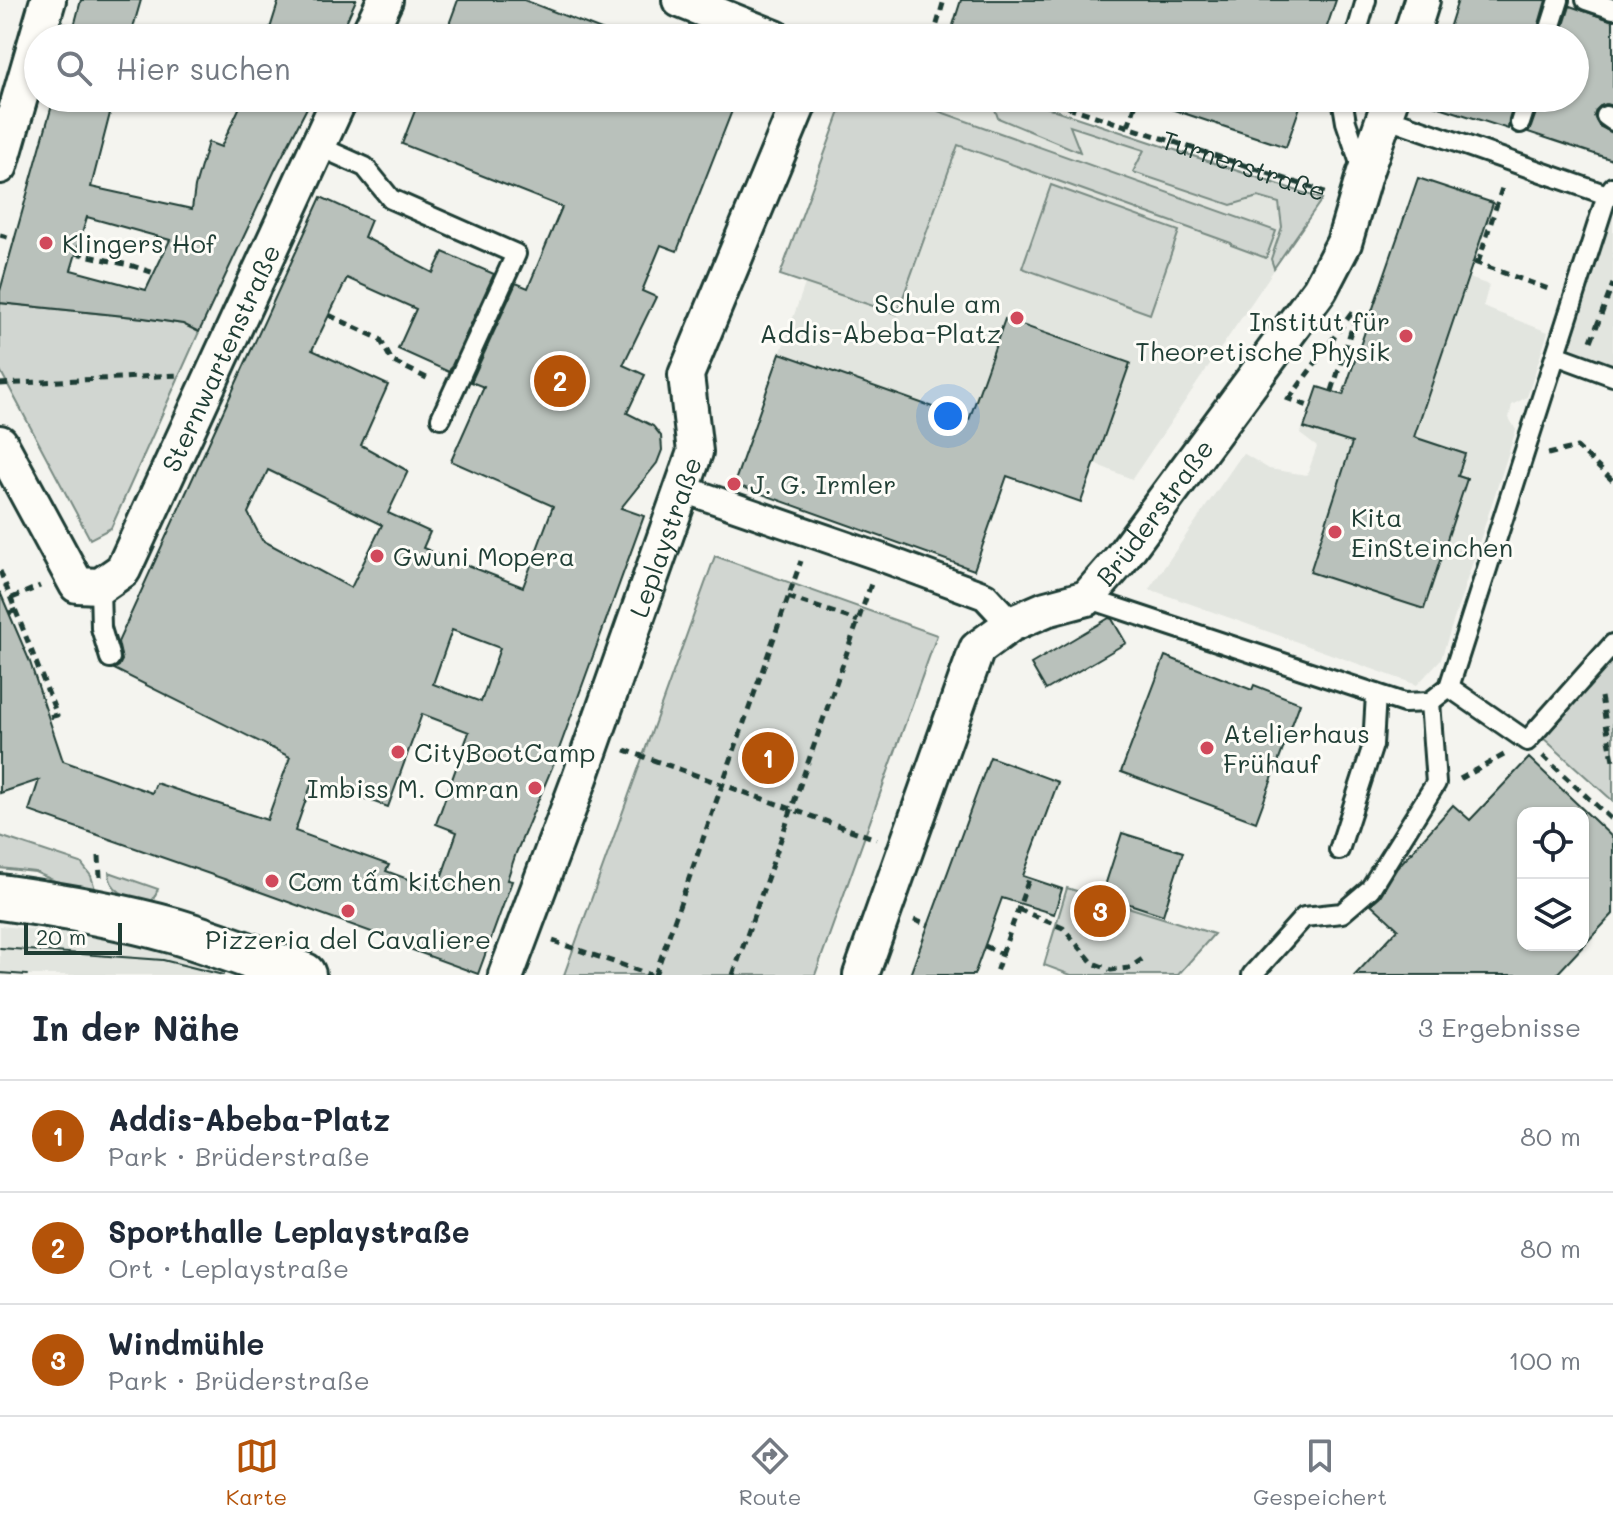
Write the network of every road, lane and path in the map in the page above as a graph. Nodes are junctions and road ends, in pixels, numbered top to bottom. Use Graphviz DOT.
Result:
graph roads {
  1 [pos="48,0"];
  2 [pos="385,0"];
  3 [pos="680,0"];
  4 [pos="944,0"];
  5 [pos="1366,0"];
  6 [pos="1422,0"];
  7 [pos="1559,0"];
  8 [pos="1586,0"];
  9 [pos="1613,9"];
  10 [pos="41,24"];
  11 [pos="374,24"];
  12 [pos="740,24"];
  13 [pos="937,24"];
  14 [pos="1359,24"];
  15 [pos="1414,24"];
  16 [pos="1551,24"];
  17 [pos="24,83"];
  18 [pos="334,112"];
  19 [pos="795,112"];
  20 [pos="1084,112"];
  21 [pos="1133,112"];
  22 [pos="1344,112"];
  23 [pos="1386,112"];
  24 [pos="1399,112"];
  25 [pos="1524,112"];
  26 [pos="1520,123"];
  27 [pos="1128,126"];
  28 [pos="318,146"];
  29 [pos="1511,161"];
  30 [pos="0,166"];
  31 [pos="1360,188"];
  32 [pos="1610,191"];
  33 [pos="0,235"];
  34 [pos="15,239"];
  35 [pos="76,253"];
  36 [pos="154,273"];
  37 [pos="1611,281"];
  38 [pos="1574,299"];
  39 [pos="329,315"];
  40 [pos="1587,352"];
  41 [pos="1556,355"];
  42 [pos="213,373"];
  43 [pos="1613,376"];
  44 [pos="0,384"];
  45 [pos="453,390"];
  46 [pos="1332,391"];
  47 [pos="1289,399"];
  48 [pos="441,418"];
  49 [pos="0,443"];
  50 [pos="1522,460"];
  51 [pos="1613,481"];
  52 [pos="683,489"];
  53 [pos="811,533"];
  54 [pos="880,557"];
  55 [pos="0,571"];
  56 [pos="88,586"];
  57 [pos="34,589"];
  58 [pos="788,597"];
  59 [pos="12,598"];
  60 [pos="1087,598"];
  61 [pos="17,610"];
  62 [pos="9,613"];
  63 [pos="858,621"];
  64 [pos="1011,624"];
  65 [pos="101,628"];
  66 [pos="119,638"];
  67 [pos="1613,644"];
  68 [pos="110,658"];
  69 [pos="1595,665"];
  70 [pos="1449,687"];
  71 [pos="1376,694"];
  72 [pos="1430,702"];
  73 [pos="49,717"];
  74 [pos="594,740"];
  75 [pos="1527,741"];
  76 [pos="1612,749"];
  77 [pos="1613,760"];
  78 [pos="722,783"];
  79 [pos="1436,783"];
  80 [pos="792,808"];
  81 [pos="1613,821"];
  82 [pos="906,850"];
  83 [pos="1339,850"];
  84 [pos="1029,879"];
  85 [pos="0,897"];
  86 [pos="1018,909"];
  87 [pos="522,930"];
  88 [pos="985,946"];
  89 [pos="1002,954"];
  90 [pos="1144,958"];
  91 [pos="303,975"];
  92 [pos="506,975"];
  93 [pos="653,975"];
  94 [pos="733,975"];
  95 [pos="861,975"];
  96 [pos="995,975"];
  97 [pos="1252,975"];
  1 -- 10 [label="street"];
  2 -- 11 [label="street"];
  3 -- 12 [label="street"];
  4 -- 13 [label="path"];
  5 -- 14 [label="lane"];
  6 -- 15 [label="street"];
  7 -- 16 [label="lane"];
  8 -- 9 [label="lane"];
  17 -- 30 [label="street"];
  18 -- 28 [label="street, Sternwartenstraße"];
  19 -- 52 [label="street, Leplaystraße"];
  20 -- 27 [label="path, Turnerstraße"];
  21 -- 27 [label="path"];
  22 -- 31 [label="lane"];
  23 -- 31 [label="street, Brüderstraße"];
  24 -- 29 [label="lane"];
  25 -- 26 [label="lane"];
  27 -- 31 [label="path, Turnerstraße"];
  28 -- 42 [label="street, Sternwartenstraße"];
  28 -- 45 [label="lane"];
  29 -- 32 [label="lane"];
  29 -- 38 [label="path"];
  31 -- 60 [label="street, Brüderstraße"];
  32 -- 38 [label="lane"];
  33 -- 34 [label="path"];
  35 -- 36 [label="path"];
  37 -- 40 [label="path"];
  38 -- 41 [label="lane"];
  39 -- 45 [label="path"];
  41 -- 43 [label="lane"];
  41 -- 50 [label="lane"];
  42 -- 44 [label="path"];
  42 -- 56 [label="street, Sternwartenstraße"];
  45 -- 48 [label="lane"];
  46 -- 47 [label="path"];
  49 -- 56 [label="street"];
  50 -- 51 [label="path"];
  50 -- 70 [label="lane"];
  52 -- 53 [label="street"];
  52 -- 74 [label="street, Leplaystraße"];
  53 -- 54 [label="street"];
  53 -- 58 [label="path"];
  54 -- 63 [label="path"];
  54 -- 64 [label="street"];
  55 -- 59 [label="path"];
  56 -- 65 [label="lane"];
  57 -- 59 [label="path"];
  58 -- 63 [label="path"];
  58 -- 78 [label="path"];
  59 -- 61 [label="path"];
  60 -- 64 [label="street, Brüderstraße"];
  60 -- 71 [label="lane"];
  61 -- 62 [label="path"];
  61 -- 73 [label="path"];
  63 -- 80 [label="path"];
  64 -- 82 [label="street, Brüderstraße"];
  65 -- 66 [label="lane"];
  65 -- 68 [label="lane"];
  67 -- 69 [label="lane"];
  69 -- 75 [label="lane"];
  69 -- 76 [label="path"];
  70 -- 72 [label="lane"];
  70 -- 75 [label="lane"];
  71 -- 72 [label="lane"];
  71 -- 83 [label="lane"];
  72 -- 79 [label="lane"];
  74 -- 78 [label="path"];
  74 -- 87 [label="street, Leplaystraße"];
  75 -- 79 [label="path"];
  75 -- 81 [label="path"];
  76 -- 77 [label="path"];
  78 -- 80 [label="path"];
  78 -- 93 [label="path"];
  79 -- 97 [label="lane"];
  80 -- 82 [label="path"];
  80 -- 94 [label="path"];
  82 -- 95 [label="street, Brüderstraße"];
  84 -- 86 [label="path"];
  85 -- 91 [label="main road"];
  86 -- 89 [label="path"];
  86 -- 90 [label="path"];
  87 -- 92 [label="street, Leplaystraße"];
  87 -- 93 [label="path"];
  88 -- 89 [label="path"];
  89 -- 96 [label="path"];
}
